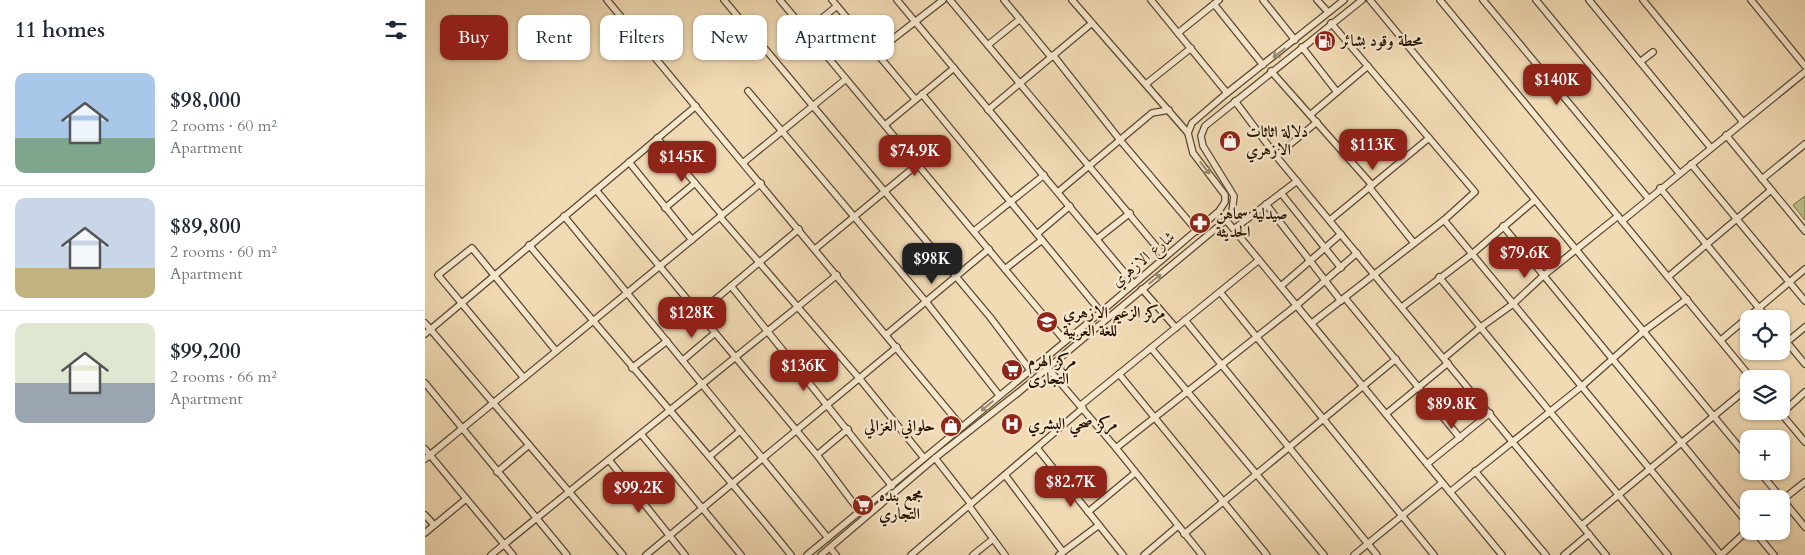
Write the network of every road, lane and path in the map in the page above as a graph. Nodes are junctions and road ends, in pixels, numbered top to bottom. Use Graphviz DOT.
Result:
graph roads {
  1 [pos="607,0"];
  2 [pos="724,0"];
  3 [pos="780,0"];
  4 [pos="832,0"];
  5 [pos="897,0"];
  6 [pos="943,0"];
  7 [pos="951,0"];
  8 [pos="1004,0"];
  9 [pos="1072,0"];
  10 [pos="1151,0"];
  11 [pos="1263,0"];
  12 [pos="1317,0"];
  13 [pos="1344,0"];
  14 [pos="1362,0"];
  15 [pos="1370,0"];
  16 [pos="1440,0"];
  17 [pos="1483,0"];
  18 [pos="1536,0"];
  19 [pos="1589,0"];
  20 [pos="1643,0"];
  21 [pos="1751,0"];
  22 [pos="1216,2"];
  23 [pos="837,6"];
  24 [pos="1328,12"];
  25 [pos="792,15"];
  26 [pos="826,15"];
  27 [pos="844,15"];
  28 [pos="1019,19"];
  29 [pos="915,22"];
  30 [pos="1092,23"];
  31 [pos="1331,23"];
  32 [pos="1178,33"];
  33 [pos="894,38"];
  34 [pos="1295,40"];
  35 [pos="989,45"];
  36 [pos="1302,47"];
  37 [pos="1191,48"];
  38 [pos="1653,52"];
  39 [pos="1052,56"];
  40 [pos="830,60"];
  41 [pos="882,60"];
  42 [pos="1640,62"];
  43 [pos="1263,65"];
  44 [pos="1367,66"];
  45 [pos="1805,66"];
  46 [pos="954,68"];
  47 [pos="1271,71"];
  48 [pos="1805,72"];
  49 [pos="846,79"];
  50 [pos="1020,83"];
  51 [pos="1146,84"];
  52 [pos="748,90"];
  53 [pos="1227,92"];
  54 [pos="1337,92"];
  55 [pos="921,94"];
  56 [pos="915,99"];
  57 [pos="1235,101"];
  58 [pos="696,106"];
  59 [pos="813,106"];
  60 [pos="988,110"];
  61 [pos="1169,110"];
  62 [pos="1310,115"];
  63 [pos="1317,122"];
  64 [pos="1743,122"];
  65 [pos="885,125"];
  66 [pos="781,131"];
  67 [pos="1189,133"];
  68 [pos="1726,136"];
  69 [pos="657,138"];
  70 [pos="1429,138"];
  71 [pos="1120,140"];
  72 [pos="1805,144"];
  73 [pos="1711,148"];
  74 [pos="1276,156"];
  75 [pos="629,162"];
  76 [pos="744,162"];
  77 [pos="917,164"];
  78 [pos="1691,164"];
  79 [pos="1089,165"];
  80 [pos="1679,173"];
  81 [pos="1044,175"];
  82 [pos="1762,179"];
  83 [pos="1297,181"];
  84 [pos="695,183"];
  85 [pos="761,183"];
  86 [pos="1371,186"];
  87 [pos="1660,188"];
  88 [pos="596,190"];
  89 [pos="1771,190"];
  90 [pos="884,191"];
  91 [pos="1058,192"];
  92 [pos="1281,193"];
  93 [pos="1648,198"];
  94 [pos="1535,200"];
  95 [pos="1011,202"];
  96 [pos="1266,204"];
  97 [pos="1070,206"];
  98 [pos="665,208"];
  99 [pos="1129,213"];
  100 [pos="564,216"];
  101 [pos="721,216"];
  102 [pos="853,218"];
  103 [pos="1620,218"];
  104 [pos="1736,219"];
  105 [pos="1226,220"];
  106 [pos="1330,220"];
  107 [pos="1444,220"];
  108 [pos="1503,226"];
  109 [pos="1234,228"];
  110 [pos="799,229"];
  111 [pos="974,231"];
  112 [pos="1197,231"];
  113 [pos="1805,231"];
  114 [pos="1037,234"];
  115 [pos="1341,234"];
  116 [pos="1097,239"];
  117 [pos="691,240"];
  118 [pos="1042,240"];
  119 [pos="1414,243"];
  120 [pos="1706,244"];
  121 [pos="529,246"];
  122 [pos="1324,248"];
  123 [pos="815,249"];
  124 [pos="989,249"];
  125 [pos="1576,249"];
  126 [pos="1357,253"];
  127 [pos="1472,254"];
  128 [pos="1165,257"];
  129 [pos="1259,260"];
  130 [pos="1310,260"];
  131 [pos="759,262"];
  132 [pos="659,266"];
  133 [pos="1341,268"];
  134 [pos="1005,269"];
  135 [pos="1805,269"];
  136 [pos="493,275"];
  137 [pos="837,275"];
  138 [pos="1375,275"];
  139 [pos="1543,276"];
  140 [pos="956,277"];
  141 [pos="1439,277"];
  142 [pos="1668,277"];
  143 [pos="1326,280"];
  144 [pos="1789,282"];
  145 [pos="1134,284"];
  146 [pos="731,286"];
  147 [pos="1281,286"];
  148 [pos="1142,289"];
  149 [pos="1220,292"];
  150 [pos="627,293"];
  151 [pos="1687,299"];
  152 [pos="1343,300"];
  153 [pos="1805,301"];
  154 [pos="461,302"];
  155 [pos="927,303"];
  156 [pos="1513,304"];
  157 [pos="1297,305"];
  158 [pos="1402,306"];
  159 [pos="797,307"];
  160 [pos="1758,307"];
  161 [pos="1760,310"];
  162 [pos="1101,312"];
  163 [pos="699,313"];
  164 [pos="1185,320"];
  165 [pos="593,321"];
  166 [pos="425,323"];
  167 [pos="1312,324"];
  168 [pos="1481,327"];
  169 [pos="1805,327"];
  170 [pos="1176,328"];
  171 [pos="430,329"];
  172 [pos="768,331"];
  173 [pos="1644,331"];
  174 [pos="715,333"];
  175 [pos="425,334"];
  176 [pos="887,334"];
  177 [pos="1256,337"];
  178 [pos="1721,340"];
  179 [pos="1790,340"];
  180 [pos="667,341"];
  181 [pos="1065,341"];
  182 [pos="1790,346"];
  183 [pos="897,347"];
  184 [pos="1151,348"];
  185 [pos="556,352"];
  186 [pos="735,357"];
  187 [pos="1611,358"];
  188 [pos="683,360"];
  189 [pos="1395,360"];
  190 [pos="1446,360"];
  191 [pos="1042,361"];
  192 [pos="1221,364"];
  193 [pos="1805,364"];
  194 [pos="1047,367"];
  195 [pos="632,368"];
  196 [pos="1030,370"];
  197 [pos="1746,370"];
  198 [pos="1119,374"];
  199 [pos="523,378"];
  200 [pos="859,378"];
  201 [pos="425,383"];
  202 [pos="702,384"];
  203 [pos="1363,386"];
  204 [pos="1582,386"];
  205 [pos="1418,387"];
  206 [pos="1189,391"];
  207 [pos="1805,392"];
  208 [pos="1740,394"];
  209 [pos="999,396"];
  210 [pos="493,403"];
  211 [pos="1790,404"];
  212 [pos="827,405"];
  213 [pos="1082,407"];
  214 [pos="671,410"];
  215 [pos="1549,410"];
  216 [pos="1490,413"];
  217 [pos="1386,414"];
  218 [pos="1713,416"];
  219 [pos="1156,419"];
  220 [pos="1323,420"];
  221 [pos="1787,420"];
  222 [pos="962,427"];
  223 [pos="462,428"];
  224 [pos="848,429"];
  225 [pos="796,430"];
  226 [pos="741,431"];
  227 [pos="641,434"];
  228 [pos="1460,438"];
  229 [pos="1512,441"];
  230 [pos="1681,442"];
  231 [pos="1805,442"];
  232 [pos="529,445"];
  233 [pos="1289,447"];
  234 [pos="1037,448"];
  235 [pos="1116,448"];
  236 [pos="1740,448"];
  237 [pos="425,449"];
  238 [pos="710,456"];
  239 [pos="817,456"];
  240 [pos="427,457"];
  241 [pos="763,458"];
  242 [pos="924,458"];
  243 [pos="935,458"];
  244 [pos="609,460"];
  245 [pos="1427,464"];
  246 [pos="1651,470"];
  247 [pos="1475,471"];
  248 [pos="497,472"];
  249 [pos="1135,473"];
  250 [pos="1005,474"];
  251 [pos="1257,474"];
  252 [pos="1766,480"];
  253 [pos="1442,482"];
  254 [pos="1805,482"];
  255 [pos="733,483"];
  256 [pos="892,486"];
  257 [pos="1774,490"];
  258 [pos="569,492"];
  259 [pos="1450,492"];
  260 [pos="1790,494"];
  261 [pos="1618,495"];
  262 [pos="466,499"];
  263 [pos="1224,501"];
  264 [pos="970,505"];
  265 [pos="701,509"];
  266 [pos="1790,509"];
  267 [pos="860,512"];
  268 [pos="1088,512"];
  269 [pos="1740,514"];
  270 [pos="425,515"];
  271 [pos="1402,516"];
  272 [pos="536,518"];
  273 [pos="434,525"];
  274 [pos="1099,525"];
  275 [pos="1582,525"];
  276 [pos="1178,526"];
  277 [pos="1805,526"];
  278 [pos="425,533"];
  279 [pos="1184,534"];
  280 [pos="1589,534"];
  281 [pos="669,536"];
  282 [pos="829,538"];
  283 [pos="1740,538"];
  284 [pos="993,539"];
  285 [pos="1762,540"];
  286 [pos="504,544"];
  287 [pos="1368,544"];
  288 [pos="830,548"];
  289 [pos="1061,554"];
  290 [pos="491,555"];
  291 [pos="513,555"];
  292 [pos="567,555"];
  293 [pos="623,555"];
  294 [pos="646,555"];
  295 [pos="685,555"];
  296 [pos="741,555"];
  297 [pos="791,555"];
  298 [pos="807,555"];
  299 [pos="821,555"];
  300 [pos="836,555"];
  301 [pos="911,555"];
  302 [pos="973,555"];
  303 [pos="1005,555"];
  304 [pos="1123,555"];
  305 [pos="1144,555"];
  306 [pos="1202,555"];
  307 [pos="1267,555"];
  308 [pos="1324,555"];
  309 [pos="1354,555"];
  310 [pos="1377,555"];
  311 [pos="1434,555"];
  312 [pos="1502,555"];
  313 [pos="1546,555"];
  314 [pos="1564,555"];
  315 [pos="1606,555"];
  316 [pos="1668,555"];
  317 [pos="1721,555"];
  318 [pos="1774,555"];
  1 -- 58 [label="street"];
  2 -- 59 [label="street"];
  3 -- 25 [label="street"];
  4 -- 23 [label="street"];
  5 -- 29 [label="street"];
  6 -- 29 [label="street"];
  7 -- 35 [label="street"];
  8 -- 28 [label="street"];
  9 -- 30 [label="street"];
  10 -- 32 [label="street"];
  11 -- 34 [label="street"];
  12 -- 24 [label="street"];
  13 -- 24 [label="street"];
  14 -- 31 [label="street, شارع الازهري"];
  15 -- 94 [label="street"];
  16 -- 103 [label="street"];
  17 -- 93 [label="street"];
  18 -- 80 [label="street"];
  19 -- 42 [label="street"];
  20 -- 64 [label="street"];
  21 -- 45 [label="street"];
  22 -- 32 [label="street"];
  22 -- 43 [label="street"];
  23 -- 26 [label="street"];
  23 -- 27 [label="street"];
  24 -- 34 [label="street"];
  28 -- 35 [label="street"];
  28 -- 39 [label="street"];
  29 -- 33 [label="street"];
  29 -- 46 [label="street"];
  30 -- 39 [label="street"];
  30 -- 51 [label="street"];
  31 -- 36 [label="street, شارع الازهري"];
  31 -- 44 [label="street"];
  32 -- 37 [label="street"];
  34 -- 43 [label="street, one-way"];
  35 -- 50 [label="street"];
  36 -- 47 [label="street, شارع الازهري"];
  36 -- 54 [label="street"];
  37 -- 51 [label="street"];
  37 -- 53 [label="street"];
  38 -- 42 [label="street"];
  39 -- 50 [label="street"];
  39 -- 71 [label="street"];
  40 -- 49 [label="street"];
  41 -- 56 [label="street"];
  42 -- 73 [label="street"];
  43 -- 53 [label="street"];
  44 -- 54 [label="street"];
  44 -- 70 [label="street"];
  46 -- 55 [label="street"];
  46 -- 60 [label="street"];
  47 -- 57 [label="street, شارع الازهري"];
  47 -- 62 [label="street"];
  48 -- 64 [label="street"];
  49 -- 59 [label="street"];
  49 -- 65 [label="street"];
  50 -- 60 [label="street"];
  50 -- 79 [label="street"];
  51 -- 61 [label="street"];
  52 -- 66 [label="street"];
  53 -- 67 [label="street"];
  54 -- 62 [label="street"];
  55 -- 56 [label="street"];
  55 -- 95 [label="street"];
  56 -- 65 [label="street"];
  57 -- 74 [label="street"];
  57 -- 105 [label="street, شارع الازهري"];
  58 -- 69 [label="street"];
  58 -- 76 [label="street"];
  59 -- 66 [label="street"];
  59 -- 90 [label="street"];
  60 -- 81 [label="street"];
  61 -- 67 [label="street"];
  61 -- 71 [label="street"];
  62 -- 63 [label="street"];
  63 -- 74 [label="street"];
  63 -- 86 [label="street"];
  64 -- 68 [label="street"];
  65 -- 77 [label="street"];
  66 -- 76 [label="street"];
  66 -- 102 [label="street"];
  67 -- 112 [label="street, شارع الازهري, one-way"];
  68 -- 73 [label="street"];
  68 -- 82 [label="street"];
  69 -- 75 [label="street"];
  69 -- 84 [label="street"];
  70 -- 86 [label="street"];
  70 -- 107 [label="street"];
  71 -- 79 [label="street"];
  71 -- 112 [label="street"];
  72 -- 82 [label="street"];
  73 -- 78 [label="street"];
  74 -- 83 [label="street"];
  75 -- 88 [label="street"];
  75 -- 98 [label="street"];
  76 -- 85 [label="street"];
  77 -- 90 [label="street"];
  77 -- 111 [label="street"];
  78 -- 80 [label="street"];
  78 -- 104 [label="street"];
  79 -- 91 [label="street"];
  79 -- 99 [label="street"];
  80 -- 87 [label="street"];
  81 -- 91 [label="street"];
  81 -- 95 [label="street"];
  82 -- 89 [label="street"];
  83 -- 92 [label="street"];
  83 -- 106 [label="street"];
  84 -- 98 [label="street"];
  84 -- 101 [label="street"];
  85 -- 101 [label="street"];
  85 -- 110 [label="street"];
  86 -- 106 [label="street"];
  86 -- 119 [label="street"];
  87 -- 93 [label="street"];
  87 -- 120 [label="street"];
  88 -- 100 [label="street"];
  88 -- 132 [label="street"];
  89 -- 104 [label="street"];
  89 -- 113 [label="street"];
  90 -- 102 [label="street"];
  90 -- 140 [label="street"];
  91 -- 97 [label="street"];
  92 -- 96 [label="street"];
  92 -- 122 [label="street"];
  93 -- 103 [label="street"];
  94 -- 108 [label="street"];
  94 -- 125 [label="street"];
  95 -- 111 [label="street"];
  95 -- 114 [label="street"];
  96 -- 109 [label="street"];
  96 -- 130 [label="street"];
  97 -- 114 [label="street"];
  97 -- 116 [label="street"];
  98 -- 117 [label="street"];
  99 -- 116 [label="street"];
  99 -- 128 [label="street"];
  100 -- 121 [label="street"];
  100 -- 150 [label="street"];
  101 -- 117 [label="street"];
  101 -- 131 [label="street"];
  102 -- 123 [label="street"];
  102 -- 155 [label="street"];
  103 -- 125 [label="street"];
  103 -- 142 [label="street"];
  104 -- 120 [label="street"];
  104 -- 144 [label="street"];
  105 -- 109 [label="street"];
  148 -- 105 [label="street, شارع الازهري, one-way"];
  106 -- 115 [label="street"];
  107 -- 119 [label="street"];
  107 -- 127 [label="street"];
  108 -- 127 [label="street"];
  108 -- 139 [label="street"];
  109 -- 129 [label="street"];
  110 -- 123 [label="street"];
  110 -- 131 [label="street"];
  111 -- 124 [label="street"];
  112 -- 128 [label="street, شارع الازهري"];
  114 -- 118 [label="street"];
  115 -- 122 [label="street"];
  115 -- 126 [label="street"];
  116 -- 145 [label="street"];
  117 -- 132 [label="street"];
  118 -- 134 [label="street"];
  118 -- 162 [label="street"];
  119 -- 138 [label="street"];
  120 -- 142 [label="street"];
  120 -- 160 [label="street"];
  121 -- 136 [label="street"];
  121 -- 165 [label="street"];
  122 -- 130 [label="street"];
  122 -- 133 [label="street"];
  123 -- 137 [label="street"];
  124 -- 134 [label="street"];
  124 -- 140 [label="street"];
  125 -- 139 [label="street"];
  125 -- 173 [label="street"];
  126 -- 133 [label="street"];
  126 -- 138 [label="street"];
  127 -- 141 [label="street"];
  127 -- 156 [label="street"];
  128 -- 145 [label="street, شارع الازهري"];
  129 -- 147 [label="street"];
  129 -- 149 [label="street"];
  130 -- 143 [label="street"];
  130 -- 147 [label="street"];
  131 -- 146 [label="street"];
  131 -- 159 [label="street"];
  132 -- 150 [label="street"];
  132 -- 163 [label="street"];
  133 -- 143 [label="street"];
  134 -- 181 [label="street"];
  135 -- 144 [label="street"];
  136 -- 154 [label="street"];
  136 -- 154 [label="street"];
  136 -- 185 [label="street"];
  137 -- 159 [label="street"];
  137 -- 176 [label="street"];
  138 -- 152 [label="street"];
  138 -- 158 [label="street"];
  139 -- 156 [label="street"];
  139 -- 187 [label="street"];
  140 -- 155 [label="street"];
  140 -- 196 [label="street"];
  141 -- 158 [label="street"];
  141 -- 168 [label="street"];
  142 -- 151 [label="street"];
  143 -- 152 [label="street"];
  143 -- 157 [label="street"];
  144 -- 153 [label="street"];
  144 -- 160 [label="street"];
  145 -- 162 [label="street, شارع الازهري"];
  146 -- 163 [label="street"];
  146 -- 172 [label="street"];
  147 -- 157 [label="street"];
  148 -- 170 [label="street"];
  148 -- 194 [label="street, شارع الازهري"];
  149 -- 164 [label="street"];
  149 -- 177 [label="street"];
  150 -- 165 [label="street"];
  150 -- 180 [label="street"];
  151 -- 173 [label="street"];
  151 -- 178 [label="street"];
  152 -- 167 [label="street"];
  152 -- 189 [label="street"];
  154 -- 171 [label="street"];
  154 -- 199 [label="street"];
  155 -- 176 [label="street"];
  155 -- 209 [label="street"];
  156 -- 168 [label="street"];
  156 -- 204 [label="street"];
  157 -- 167 [label="street"];
  157 -- 177 [label="street"];
  158 -- 190 [label="street"];
  159 -- 172 [label="street"];
  159 -- 200 [label="street"];
  160 -- 161 [label="street"];
  160 -- 178 [label="street"];
  162 -- 181 [label="street, شارع الازهري"];
  163 -- 174 [label="street"];
  164 -- 170 [label="street"];
  164 -- 192 [label="street"];
  165 -- 185 [label="street"];
  165 -- 195 [label="street"];
  166 -- 171 [label="street"];
  167 -- 203 [label="street"];
  168 -- 190 [label="street"];
  168 -- 215 [label="street"];
  169 -- 179 [label="street"];
  170 -- 184 [label="street"];
  171 -- 175 [label="street"];
  171 -- 210 [label="street"];
  172 -- 186 [label="street"];
  172 -- 212 [label="street"];
  173 -- 187 [label="street"];
  173 -- 218 [label="street"];
  174 -- 186 [label="street"];
  174 -- 188 [label="street"];
  176 -- 183 [label="street"];
  177 -- 192 [label="street"];
  177 -- 220 [label="street"];
  178 -- 197 [label="street"];
  180 -- 188 [label="street"];
  180 -- 195 [label="street"];
  181 -- 191 [label="street, شارع الازهري"];
  182 -- 193 [label="street"];
  183 -- 200 [label="street"];
  183 -- 222 [label="street"];
  184 -- 198 [label="street"];
  184 -- 206 [label="street"];
  185 -- 199 [label="street"];
  186 -- 202 [label="street"];
  186 -- 225 [label="street"];
  187 -- 204 [label="street"];
  187 -- 230 [label="street"];
  188 -- 202 [label="street"];
  189 -- 203 [label="street"];
  189 -- 205 [label="street"];
  190 -- 205 [label="street"];
  190 -- 216 [label="street"];
  191 -- 194 [label="street"];
  191 -- 196 [label="street, شارع الازهري"];
  192 -- 206 [label="street"];
  192 -- 233 [label="street"];
  194 -- 213 [label="street"];
  194 -- 243 [label="street, شارع الازهري"];
  195 -- 214 [label="street"];
  196 -- 209 [label="street, شارع الازهري"];
  198 -- 213 [label="street"];
  198 -- 219 [label="street"];
  199 -- 210 [label="street"];
  200 -- 212 [label="street"];
  200 -- 242 [label="street"];
  201 -- 223 [label="street"];
  202 -- 214 [label="street"];
  202 -- 226 [label="street"];
  203 -- 217 [label="street"];
  203 -- 220 [label="street"];
  204 -- 215 [label="street"];
  204 -- 246 [label="street"];
  205 -- 217 [label="street"];
  205 -- 228 [label="street"];
  206 -- 219 [label="street"];
  206 -- 251 [label="street"];
  207 -- 211 [label="street"];
  208 -- 218 [label="street"];
  209 -- 222 [label="street, شارع الازهري, one-way"];
  210 -- 223 [label="street"];
  210 -- 232 [label="street"];
  212 -- 224 [label="street"];
  212 -- 225 [label="street"];
  213 -- 234 [label="street"];
  213 -- 235 [label="street"];
  214 -- 227 [label="street"];
  214 -- 238 [label="street"];
  215 -- 229 [label="street"];
  215 -- 261 [label="street"];
  216 -- 228 [label="street"];
  216 -- 229 [label="street"];
  217 -- 245 [label="street"];
  218 -- 230 [label="street"];
  218 -- 236 [label="street"];
  219 -- 235 [label="street"];
  219 -- 263 [label="street"];
  220 -- 233 [label="street"];
  220 -- 271 [label="street"];
  221 -- 231 [label="street"];
  222 -- 242 [label="street, شارع الازهري"];
  223 -- 240 [label="street"];
  223 -- 248 [label="street"];
  224 -- 239 [label="street"];
  224 -- 256 [label="street"];
  225 -- 239 [label="street"];
  225 -- 241 [label="street"];
  226 -- 238 [label="street"];
  226 -- 241 [label="street"];
  227 -- 244 [label="street"];
  227 -- 265 [label="street"];
  228 -- 245 [label="street"];
  229 -- 247 [label="street"];
  229 -- 275 [label="street"];
  230 -- 246 [label="street"];
  230 -- 269 [label="street"];
  232 -- 248 [label="street"];
  232 -- 258 [label="street"];
  233 -- 251 [label="street"];
  233 -- 287 [label="street"];
  234 -- 250 [label="street"];
  234 -- 268 [label="street"];
  235 -- 249 [label="street"];
  237 -- 240 [label="street"];
  238 -- 255 [label="street"];
  239 -- 267 [label="street"];
  240 -- 262 [label="street"];
  241 -- 255 [label="street"];
  241 -- 282 [label="street"];
  242 -- 256 [label="street, شارع الازهري"];
  243 -- 264 [label="street"];
  243 -- 288 [label="street, شارع الازهري"];
  244 -- 258 [label="street"];
  244 -- 281 [label="street"];
  245 -- 253 [label="street"];
  246 -- 261 [label="street"];
  246 -- 317 [label="street"];
  247 -- 259 [label="street"];
  247 -- 313 [label="street"];
  248 -- 272 [label="street"];
  249 -- 268 [label="street"];
  249 -- 276 [label="street"];
  250 -- 264 [label="street"];
  250 -- 289 [label="street"];
  251 -- 263 [label="street"];
  251 -- 308 [label="street"];
  252 -- 257 [label="street"];
  253 -- 259 [label="street"];
  253 -- 271 [label="street"];
  254 -- 260 [label="street"];
  255 -- 265 [label="street"];
  255 -- 297 [label="street"];
  256 -- 267 [label="street, شارع الازهري"];
  258 -- 272 [label="street"];
  258 -- 293 [label="street"];
  259 -- 312 [label="street"];
  261 -- 275 [label="street"];
  261 -- 316 [label="street"];
  262 -- 273 [label="street"];
  262 -- 286 [label="street"];
  263 -- 279 [label="street"];
  263 -- 307 [label="street"];
  264 -- 284 [label="street"];
  264 -- 301 [label="street"];
  265 -- 281 [label="street"];
  265 -- 296 [label="street"];
  266 -- 277 [label="street"];
  267 -- 282 [label="street, شارع الازهري"];
  268 -- 274 [label="street"];
  270 -- 273 [label="street"];
  271 -- 287 [label="street"];
  271 -- 311 [label="street"];
  272 -- 286 [label="street"];
  272 -- 292 [label="street"];
  273 -- 278 [label="street"];
  274 -- 289 [label="street"];
  274 -- 304 [label="street"];
  275 -- 280 [label="street"];
  276 -- 279 [label="street"];
  276 -- 305 [label="street"];
  279 -- 306 [label="street"];
  280 -- 314 [label="street"];
  280 -- 315 [label="street"];
  281 -- 294 [label="street"];
  281 -- 295 [label="street"];
  282 -- 298 [label="street, شارع الازهري"];
  283 -- 317 [label="street"];
  284 -- 302 [label="street"];
  284 -- 303 [label="street"];
  285 -- 318 [label="street"];
  286 -- 290 [label="street"];
  286 -- 291 [label="street"];
  287 -- 309 [label="street"];
  287 -- 310 [label="street"];
  288 -- 299 [label="street, شارع الازهري"];
  288 -- 300 [label="street"];
}
